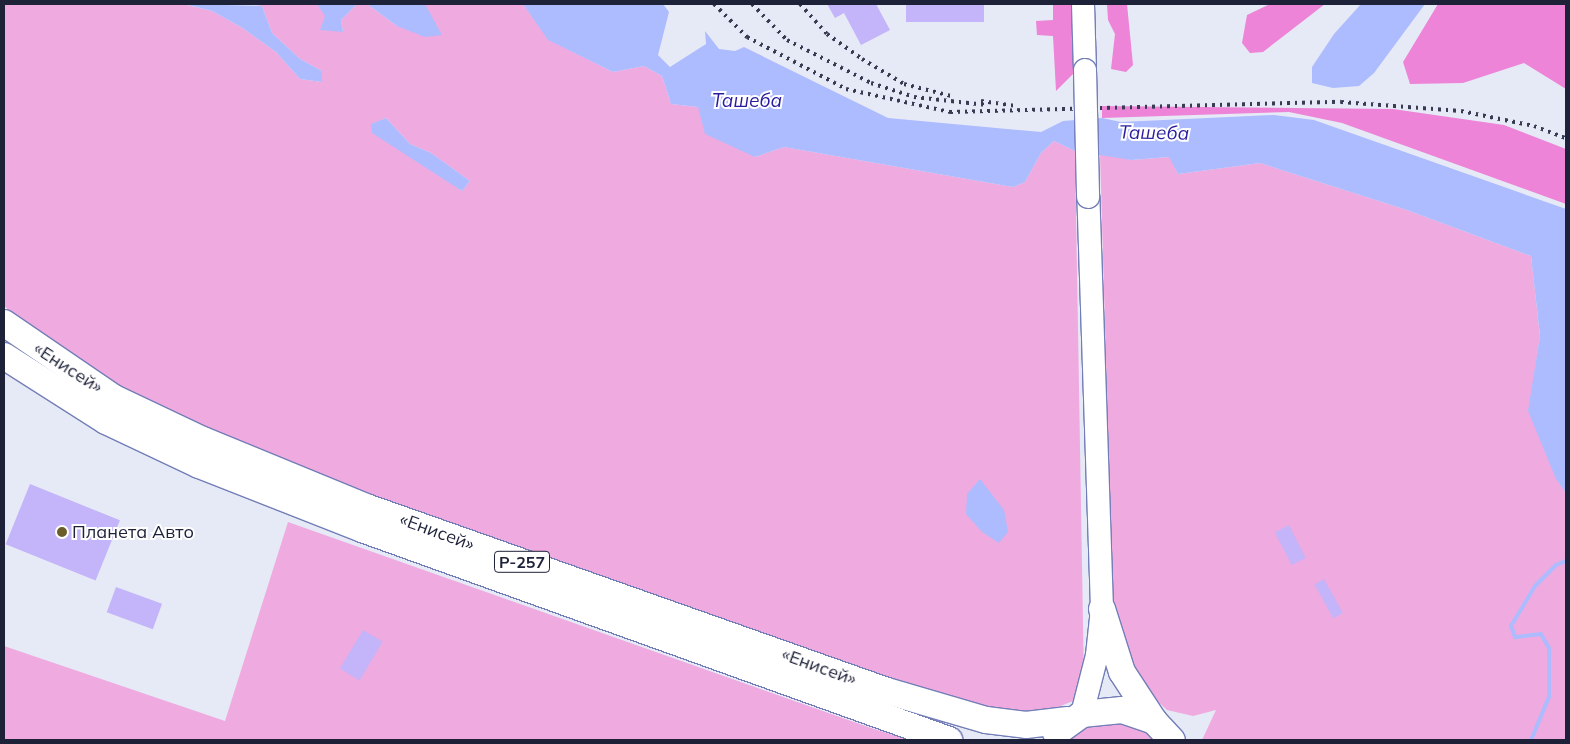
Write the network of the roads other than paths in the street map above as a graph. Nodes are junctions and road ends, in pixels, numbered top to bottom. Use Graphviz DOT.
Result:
graph roads {
  1 [pos="1083,4"];
  2 [pos="4,323"];
  3 [pos="4,356"];
  4 [pos="1102,610"];
  5 [pos="1075,717"];
  6 [pos="1154,721"];
  7 [pos="949,740"];
  8 [pos="1051,740"];
  9 [pos="1172,740"];
  1 -- 4 [label="main road, bridge"];
  2 -- 5 [label="highway, «Енисей» / Р-257"];
  3 -- 7 [label="highway, «Енисей» / Р-257"];
  4 -- 5 [label="main road"];
  4 -- 6 [label="highway"];
  5 -- 6 [label="highway, «Енисей» / Р-257"];
  5 -- 8 [label="highway"];
  6 -- 9 [label="highway, «Енисей» / Р-257"];
}
